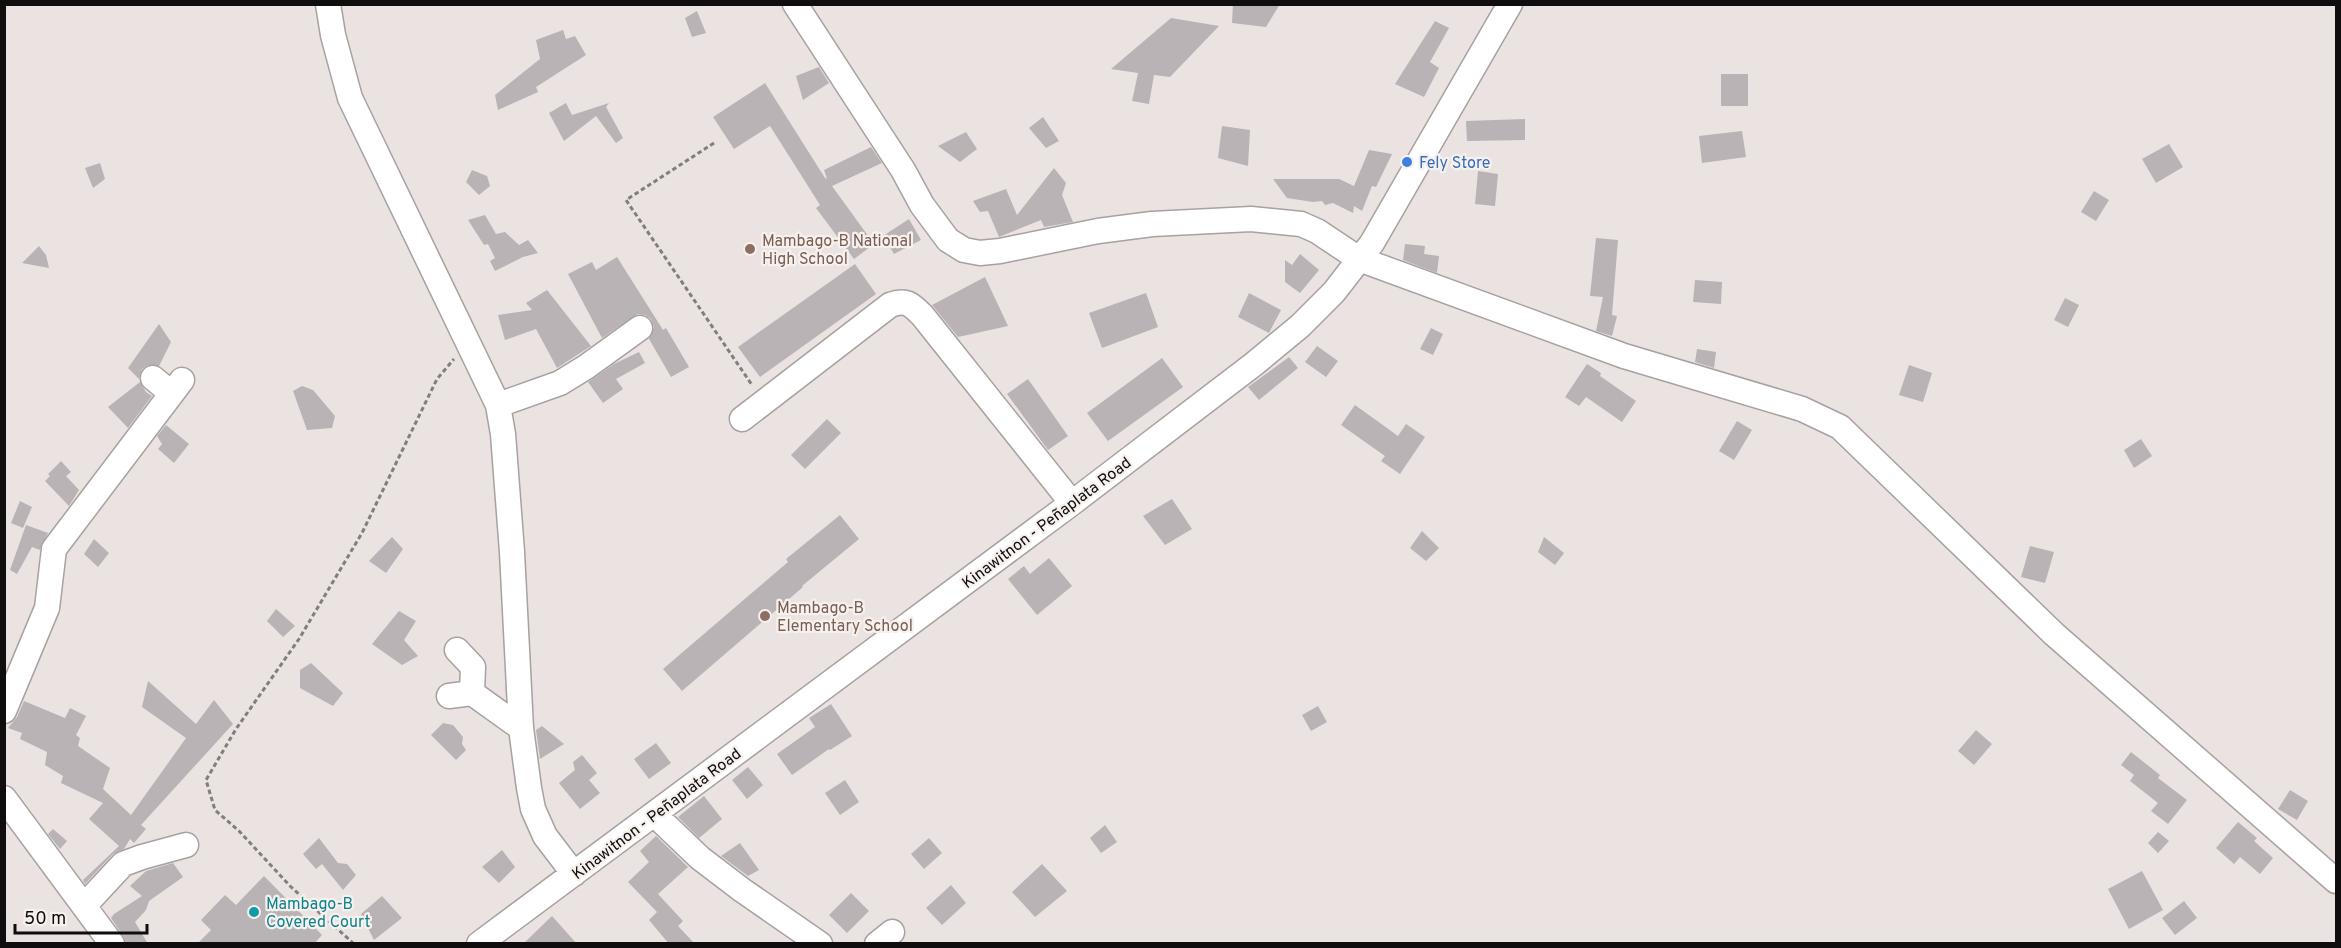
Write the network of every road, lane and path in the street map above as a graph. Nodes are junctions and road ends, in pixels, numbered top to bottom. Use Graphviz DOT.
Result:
graph roads {
  1 [pos="328,4"];
  2 [pos="795,4"];
  3 [pos="1510,4"];
  4 [pos="714,143"];
  5 [pos="1359,259"];
  6 [pos="640,328"];
  7 [pos="467,344"];
  8 [pos="169,384"];
  9 [pos="764,403"];
  10 [pos="498,405"];
  11 [pos="742,420"];
  12 [pos="1072,503"];
  13 [pos="457,650"];
  14 [pos="4,711"];
  15 [pos="521,728"];
  16 [pos="4,798"];
  17 [pos="654,814"];
  18 [pos="186,845"];
  19 [pos="574,874"];
  20 [pos="2337,881"];
  21 [pos="84,906"];
  22 [pos="111,944"];
  23 [pos="354,944"];
  24 [pos="479,944"];
  25 [pos="820,944"];
  1 -- 7 [label="street"];
  2 -- 5 [label="street"];
  3 -- 5 [label="street, Kinawitnon - Peñaplata Road"];
  4 -- 9 [label="path"];
  5 -- 12 [label="street, Kinawitnon - Peñaplata Road"];
  5 -- 20 [label="street"];
  6 -- 10 [label="street"];
  7 -- 10 [label="street"];
  7 -- 23 [label="path"];
  8 -- 14 [label="street"];
  9 -- 11 [label="street"];
  9 -- 12 [label="street"];
  10 -- 15 [label="street"];
  12 -- 17 [label="street, Kinawitnon - Peñaplata Road"];
  13 -- 15 [label="street"];
  15 -- 19 [label="street"];
  16 -- 21 [label="street"];
  17 -- 19 [label="street, Kinawitnon - Peñaplata Road"];
  17 -- 25 [label="street"];
  18 -- 21 [label="street"];
  19 -- 24 [label="street, Kinawitnon - Peñaplata Road"];
  21 -- 22 [label="street"];
}
